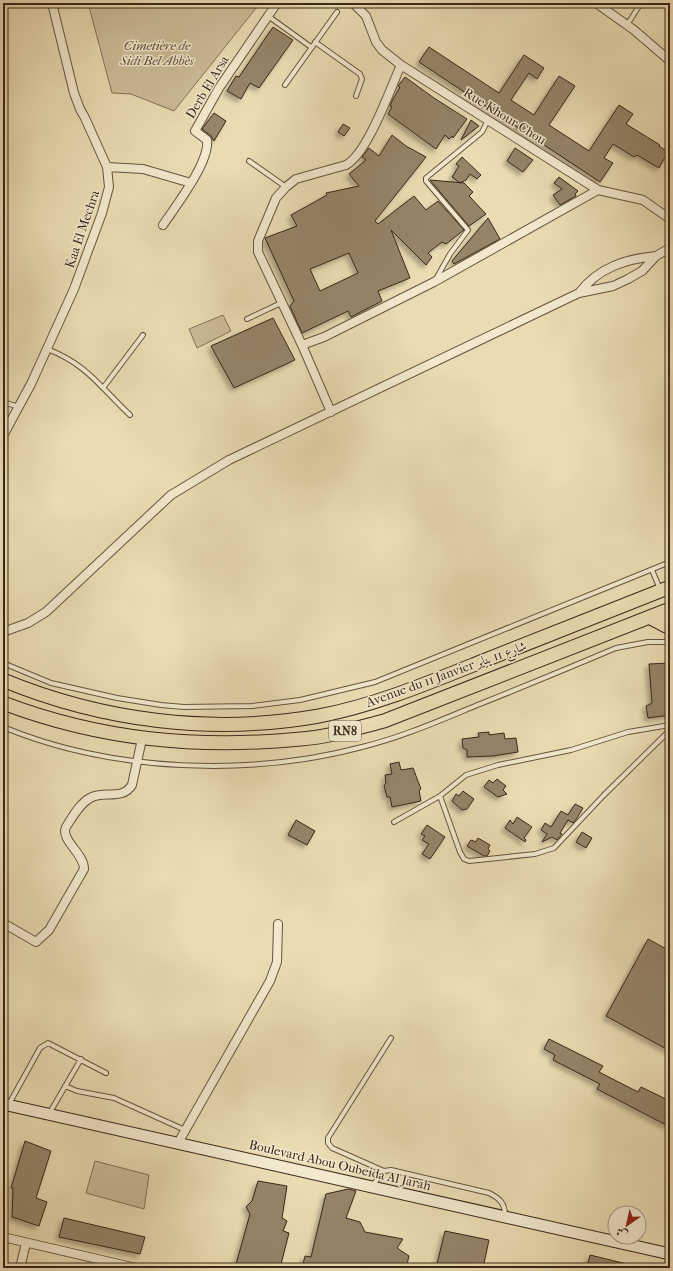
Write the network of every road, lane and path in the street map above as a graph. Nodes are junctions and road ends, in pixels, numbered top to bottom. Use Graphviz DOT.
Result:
graph roads {
  1 [pos="52,3"];
  2 [pos="277,3"];
  3 [pos="353,3"];
  4 [pos="596,3"];
  5 [pos="641,3"];
  6 [pos="337,12"];
  7 [pos="268,16"];
  8 [pos="627,25"];
  9 [pos="315,42"];
  10 [pos="312,47"];
  11 [pos="670,61"];
  12 [pos="401,65"];
  13 [pos="285,85"];
  14 [pos="356,96"];
  15 [pos="488,119"];
  16 [pos="249,161"];
  17 [pos="107,167"];
  18 [pos="191,183"];
  19 [pos="286,187"];
  20 [pos="598,190"];
  21 [pos="670,219"];
  22 [pos="163,225"];
  23 [pos="670,248"];
  24 [pos="656,256"];
  25 [pos="434,282"];
  26 [pos="579,293"];
  27 [pos="281,303"];
  28 [pos="247,319"];
  29 [pos="143,335"];
  30 [pos="302,345"];
  31 [pos="47,349"];
  32 [pos="103,388"];
  33 [pos="3,402"];
  34 [pos="20,408"];
  35 [pos="331,412"];
  36 [pos="130,415"];
  37 [pos="5,432"];
  38 [pos="670,562"];
  39 [pos="652,570"];
  40 [pos="667,589"];
  41 [pos="670,609"];
  42 [pos="649,617"];
  43 [pos="670,628"];
  44 [pos="3,632"];
  45 [pos="670,642"];
  46 [pos="3,663"];
  47 [pos="3,680"];
  48 [pos="3,703"];
  49 [pos="670,725"];
  50 [pos="3,727"];
  51 [pos="670,730"];
  52 [pos="142,739"];
  53 [pos="138,760"];
  54 [pos="440,796"];
  55 [pos="394,822"];
  56 [pos="3,923"];
  57 [pos="278,924"];
  58 [pos="391,1038"];
  59 [pos="81,1059"];
  60 [pos="106,1073"];
  61 [pos="65,1086"];
  62 [pos="6,1104"];
  63 [pos="48,1115"];
  64 [pos="186,1130"];
  65 [pos="178,1143"];
  66 [pos="384,1171"];
  67 [pos="372,1186"];
  68 [pos="505,1216"];
  69 [pos="3,1237"];
  70 [pos="26,1243"];
  71 [pos="670,1254"];
  72 [pos="20,1268"];
  73 [pos="136,1268"];
  1 -- 17 [label="street, Kaa El Mechra"];
  2 -- 7 [label="street, Derb El Arsa"];
  3 -- 12 [label="street, Rue Khour Chou"];
  4 -- 8 [label="street"];
  5 -- 8 [label="lane"];
  6 -- 9 [label="lane"];
  7 -- 10 [label="lane"];
  7 -- 18 [label="street, Derb El Arsa"];
  8 -- 11 [label="street"];
  9 -- 10 [label="lane"];
  9 -- 14 [label="lane"];
  10 -- 13 [label="lane"];
  12 -- 15 [label="street, Rue Khour Chou"];
  12 -- 19 [label="street"];
  15 -- 20 [label="street, Rue Khour Chou"];
  15 -- 25 [label="lane"];
  16 -- 19 [label="lane"];
  17 -- 18 [label="street"];
  17 -- 31 [label="street, Kaa El Mechra"];
  18 -- 22 [label="street, Derb El Arsa"];
  19 -- 27 [label="street"];
  20 -- 21 [label="street, Rue Khour Chou"];
  20 -- 25 [label="street"];
  23 -- 24 [label="street"];
  24 -- 26 [label="street"];
  24 -- 26 [label="street"];
  25 -- 30 [label="street"];
  26 -- 35 [label="street"];
  27 -- 28 [label="lane"];
  27 -- 30 [label="street"];
  29 -- 32 [label="lane"];
  30 -- 35 [label="street"];
  31 -- 32 [label="lane"];
  31 -- 34 [label="street, Kaa El Mechra"];
  32 -- 36 [label="lane"];
  33 -- 34 [label="lane"];
  34 -- 37 [label="street, Kaa El Mechra"];
  35 -- 44 [label="street"];
  38 -- 39 [label="lane"];
  39 -- 40 [label="lane"];
  39 -- 46 [label="lane"];
  40 -- 47 [label="main road, Avenue du 11 Janvier شارع 11 يناير / RN8"];
  41 -- 42 [label="main road, Avenue du 11 Janvier شارع 11 يناير / RN8"];
  42 -- 43 [label="main road"];
  42 -- 52 [label="main road, Avenue du 11 Janvier شارع 11 يناير / RN8"];
  45 -- 53 [label="lane"];
  48 -- 52 [label="main road, Avenue du 11 Janvier شارع 11 يناير / RN8"];
  49 -- 54 [label="lane"];
  50 -- 53 [label="lane"];
  51 -- 54 [label="lane"];
  52 -- 53 [label="street"];
  53 -- 56 [label="street"];
  54 -- 55 [label="lane"];
  57 -- 64 [label="street"];
  58 -- 66 [label="lane"];
  59 -- 60 [label="lane"];
  59 -- 61 [label="lane"];
  59 -- 62 [label="lane"];
  61 -- 63 [label="lane"];
  61 -- 64 [label="lane"];
  62 -- 63 [label="street, Boulevard Abou Oubeida Al Jarah"];
  63 -- 65 [label="street, Boulevard Abou Oubeida Al Jarah"];
  64 -- 65 [label="street"];
  65 -- 67 [label="street, Boulevard Abou Oubeida Al Jarah"];
  66 -- 67 [label="lane"];
  66 -- 68 [label="lane"];
  67 -- 68 [label="street, Boulevard Abou Oubeida Al Jarah"];
  68 -- 71 [label="street, Boulevard Abou Oubeida Al Jarah"];
  69 -- 70 [label="street"];
  70 -- 72 [label="street"];
  70 -- 73 [label="street"];
}
